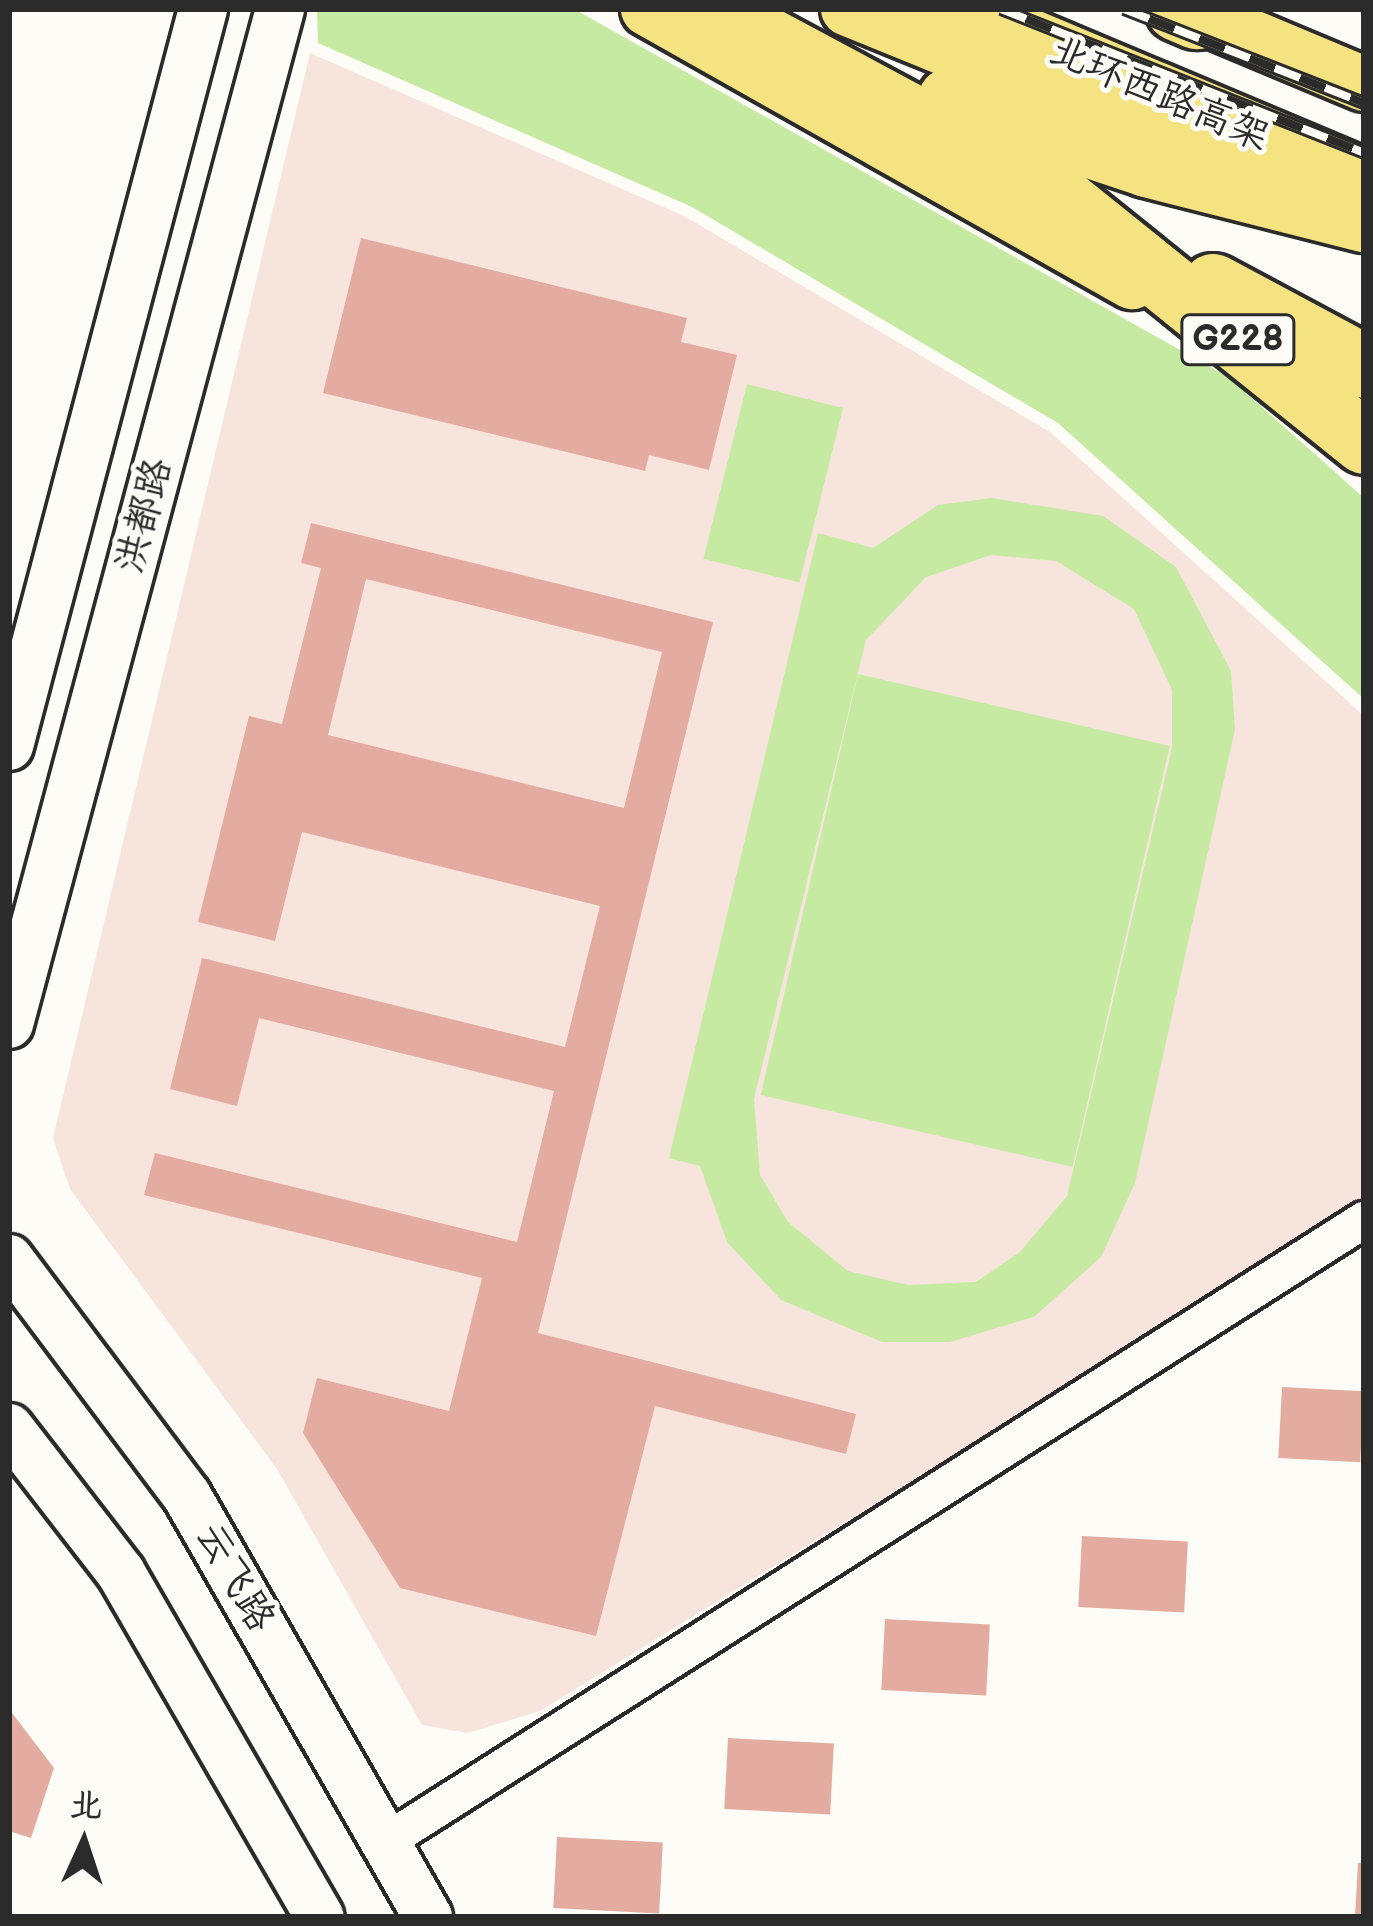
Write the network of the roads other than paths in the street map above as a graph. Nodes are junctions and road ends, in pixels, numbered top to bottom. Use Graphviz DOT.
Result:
graph roads {
  1 [pos="202,9"];
  2 [pos="280,9"];
  3 [pos="648,9"];
  4 [pos="712,9"];
  5 [pos="731,9"];
  6 [pos="848,9"];
  7 [pos="955,9"];
  8 [pos="1040,9"];
  9 [pos="1186,12"];
  10 [pos="1364,64"];
  11 [pos="1364,82"];
  12 [pos="968,125"];
  13 [pos="1364,139"];
  14 [pos="1364,181"];
  15 [pos="1364,218"];
  16 [pos="1115,235"];
  17 [pos="1261,359"];
  18 [pos="1364,366"];
  19 [pos="1364,380"];
  20 [pos="1364,442"];
  21 [pos="9,746"];
  22 [pos="9,1024"];
  23 [pos="1364,1220"];
  24 [pos="9,1259"];
  25 [pos="9,1428"];
  26 [pos="385,1842"];
  27 [pos="320,1917"];
  28 [pos="428,1917"];
  1 -- 21 [label="main road, 洪都路"];
  2 -- 22 [label="main road, 洪都路"];
  3 -- 17 [label="main road"];
  4 -- 12 [label="highway, G228"];
  5 -- 12 [label="highway"];
  6 -- 15 [label="main road"];
  7 -- 14 [label="highway, 北环西路高架"];
  8 -- 13 [label="highway, 北环西路高架"];
  9 -- 10 [label="main road"];
  9 -- 11 [label="main road"];
  12 -- 15 [label="highway"];
  12 -- 16 [label="highway, G228"];
  16 -- 17 [label="highway, G228"];
  16 -- 18 [label="highway"];
  17 -- 19 [label="highway"];
  17 -- 20 [label="highway, G228"];
  23 -- 26 [label="street"];
  24 -- 26 [label="main road, 云飞路"];
  25 -- 27 [label="main road"];
  26 -- 28 [label="main road, 云飞路"];
}
